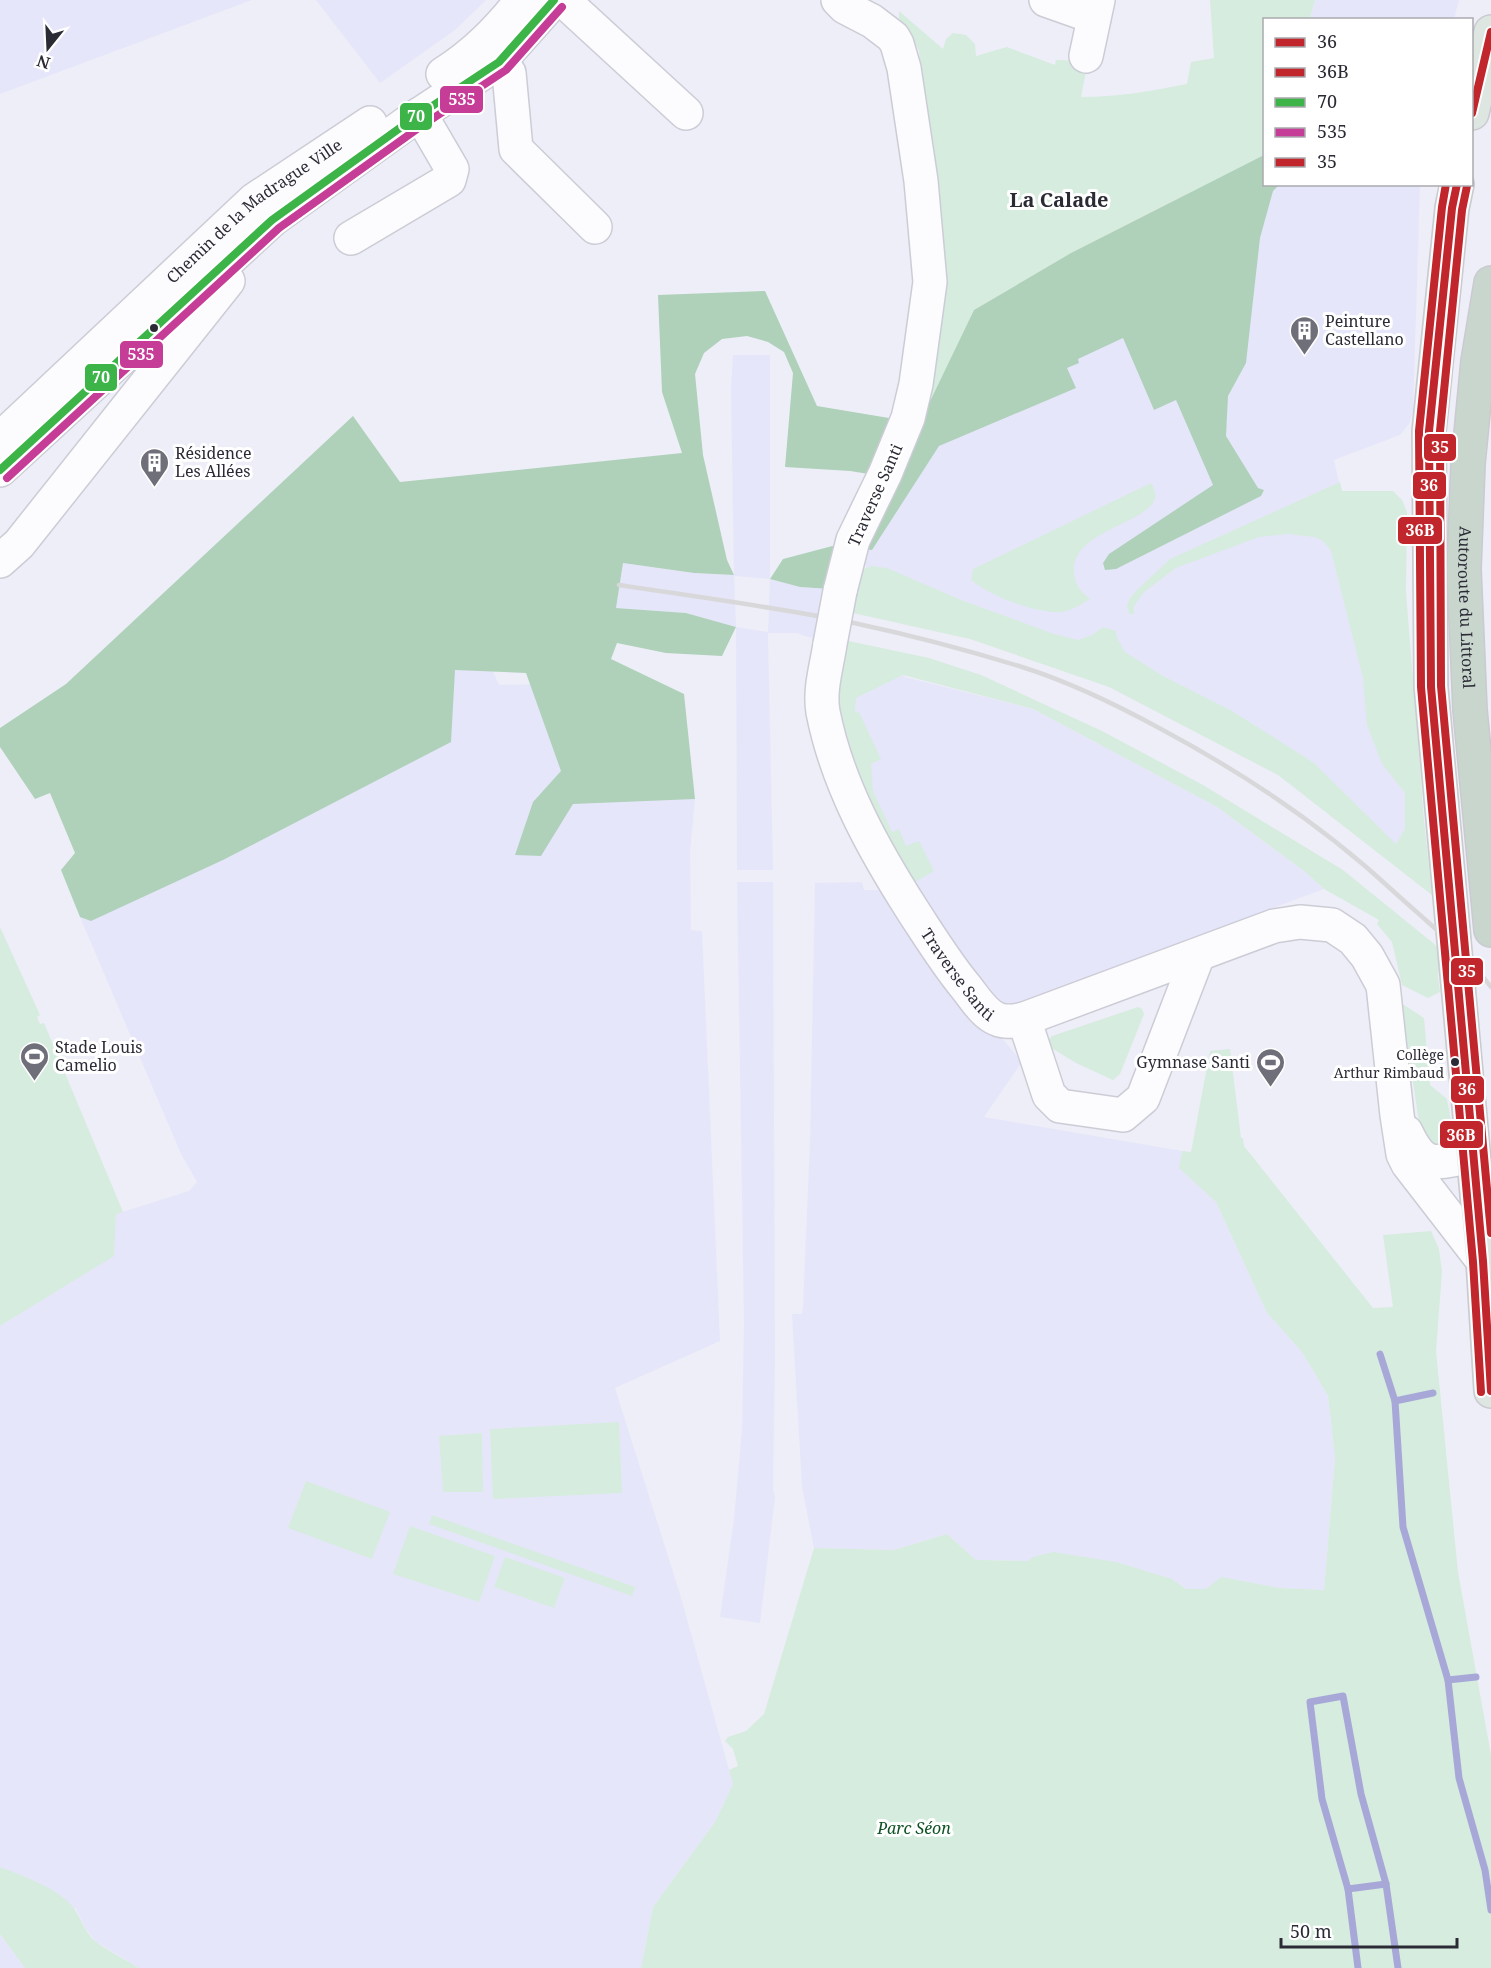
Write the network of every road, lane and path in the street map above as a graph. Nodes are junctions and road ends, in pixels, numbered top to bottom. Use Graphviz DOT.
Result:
graph roads {
  1 [pos="522,0"];
  2 [pos="554,0"];
  3 [pos="563,0"];
  4 [pos="838,0"];
  5 [pos="1046,0"];
  6 [pos="1096,9"];
  7 [pos="1491,32"];
  8 [pos="491,53"];
  9 [pos="1086,56"];
  10 [pos="1473,108"];
  11 [pos="686,112"];
  12 [pos="420,114"];
  13 [pos="1457,186"];
  14 [pos="595,227"];
  15 [pos="241,230"];
  16 [pos="351,238"];
  17 [pos="1491,283"];
  18 [pos="121,356"];
  19 [pos="142,388"];
  20 [pos="43,397"];
  21 [pos="10,429"];
  22 [pos="0,453"];
  23 [pos="0,471"];
  24 [pos="6,544"];
  25 [pos="1491,930"];
  26 [pos="1198,955"];
  27 [pos="1024,1019"];
  28 [pos="1397,1115"];
  29 [pos="1473,1156"];
  30 [pos="1484,1260"];
  31 [pos="1489,1325"];
  32 [pos="1491,1391"];
  1 -- 8 [label="street, Chemin de la Madrague Ville"];
  2 -- 8 [label="street, Chemin de la Madrague Ville"];
  3 -- 11 [label="street"];
  4 -- 27 [label="street, Traverse Santi, bridge"];
  5 -- 6 [label="street"];
  6 -- 9 [label="street"];
  7 -- 10 [label="main road"];
  8 -- 12 [label="street, Chemin de la Madrague Ville"];
  8 -- 14 [label="street"];
  8 -- 15 [label="street, Chemin de la Madrague Ville"];
  12 -- 15 [label="street, Chemin de la Madrague Ville"];
  12 -- 16 [label="street"];
  13 -- 29 [label="main road"];
  15 -- 18 [label="street, Chemin de la Madrague Ville"];
  15 -- 19 [label="street"];
  15 -- 20 [label="street, Chemin de la Madrague Ville"];
  17 -- 25 [label="highway, Autoroute du Littoral"];
  18 -- 19 [label="street"];
  18 -- 20 [label="street"];
  18 -- 23 [label="street, Chemin de la Madrague Ville"];
  19 -- 24 [label="street"];
  20 -- 21 [label="street, Chemin de la Madrague Ville"];
  21 -- 22 [label="street, Chemin de la Madrague Ville"];
  26 -- 27 [label="street, Traverse Santi"];
  26 -- 27 [label="street"];
  26 -- 28 [label="street, Traverse Santi"];
  28 -- 29 [label="street, Traverse Santi"];
  28 -- 30 [label="street, Traverse Santi"];
  29 -- 30 [label="main road"];
  30 -- 31 [label="main road"];
  31 -- 32 [label="main road"];
}
